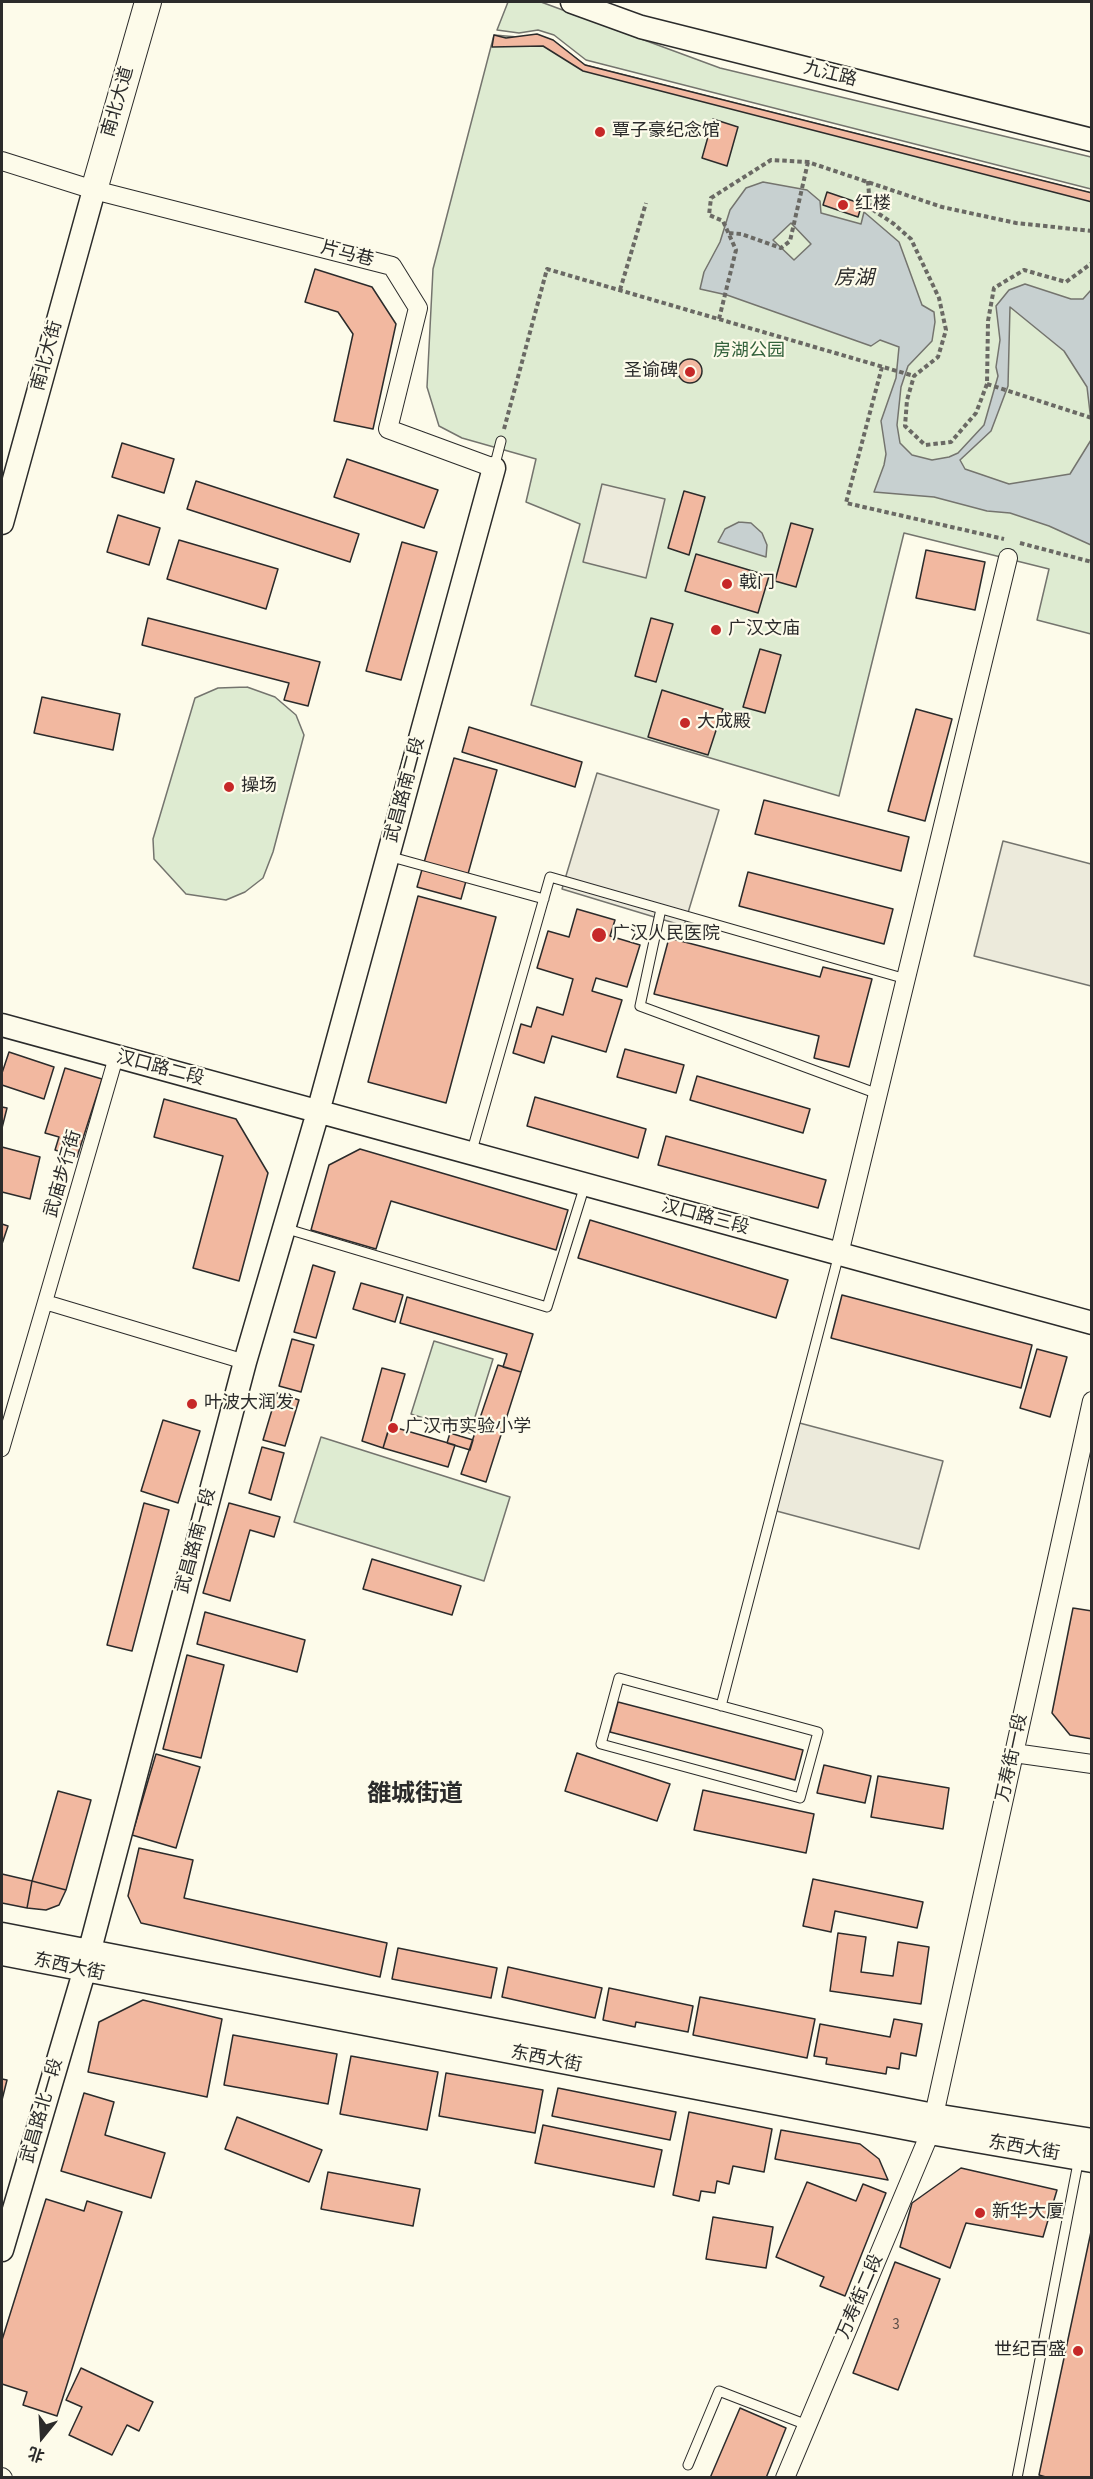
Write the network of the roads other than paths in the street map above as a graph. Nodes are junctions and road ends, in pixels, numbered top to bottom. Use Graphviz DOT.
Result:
graph roads {
  1 [pos="572,2"];
  2 [pos="144,6"];
  3 [pos="1092,140"];
  4 [pos="2,161"];
  5 [pos="94,190"];
  6 [pos="501,441"];
  7 [pos="494,468"];
  8 [pos="2,523"];
  9 [pos="1008,558"];
  10 [pos="388,856"];
  11 [pos="544,899"];
  12 [pos="661,909"];
  13 [pos="906,979"];
  14 [pos="2,1025"];
  15 [pos="116,1057"];
  16 [pos="878,1094"];
  17 [pos="318,1112"];
  18 [pos="471,1154"];
  19 [pos="585,1185"];
  20 [pos="284,1228"];
  21 [pos="839,1254"];
  22 [pos="45,1302"];
  23 [pos="1092,1323"];
  24 [pos="245,1362"];
  25 [pos="1092,1401"];
  26 [pos="2,1449"];
  27 [pos="721,1706"];
  28 [pos="1014,1753"];
  29 [pos="1092,1764"];
  30 [pos="2,1935"];
  31 [pos="2,1954"];
  32 [pos="86,1962"];
  33 [pos="932,2124"];
  34 [pos="1092,2140"];
  35 [pos="1085,2162"];
  36 [pos="2,2250"];
  37 [pos="807,2425"];
  38 [pos="688,2465"];
  39 [pos="784,2478"];
  40 [pos="1017,2478"];
  1 -- 3 [label="street, 九江路"];
  2 -- 5 [label="main road, 南北大道"];
  4 -- 5 [label="street"];
  5 -- 7 [label="street, 片马巷"];
  5 -- 8 [label="street, 南北大街"];
  6 -- 7 [label="lane"];
  7 -- 10 [label="street, 武昌路南二段"];
  9 -- 13 [label="street"];
  10 -- 11 [label="lane"];
  10 -- 17 [label="street, 武昌路南二段"];
  11 -- 12 [label="lane"];
  11 -- 18 [label="lane"];
  12 -- 13 [label="lane"];
  12 -- 16 [label="lane"];
  13 -- 16 [label="street"];
  14 -- 15 [label="street, 汉口路二段"];
  15 -- 17 [label="street, 汉口路二段"];
  15 -- 22 [label="street, 武庙步行街"];
  16 -- 21 [label="street"];
  17 -- 18 [label="street, 汉口路三段"];
  17 -- 20 [label="street, 武昌路南一段"];
  18 -- 19 [label="street, 汉口路三段"];
  19 -- 20 [label="lane"];
  19 -- 21 [label="street, 汉口路三段"];
  20 -- 24 [label="street, 武昌路南一段"];
  21 -- 23 [label="street, 汉口路三段"];
  21 -- 27 [label="lane"];
  22 -- 24 [label="street"];
  22 -- 26 [label="street, 武庙步行街"];
  24 -- 32 [label="street, 武昌路南一段"];
  25 -- 28 [label="street, 万寿街一段"];
  27 -- 27 [label="lane"];
  28 -- 29 [label="street"];
  28 -- 33 [label="street, 万寿街一段"];
  30 -- 32 [label="street, 东西大街"];
  31 -- 32 [label="street, 东西大街"];
  32 -- 33 [label="street, 东西大街"];
  32 -- 36 [label="street, 武昌路北一段"];
  33 -- 34 [label="street, 东西大街"];
  33 -- 35 [label="street, 东西大街"];
  33 -- 37 [label="street, 万寿街二段"];
  35 -- 40 [label="lane"];
  37 -- 38 [label="lane"];
  37 -- 39 [label="street, 万寿街二段"];
}
